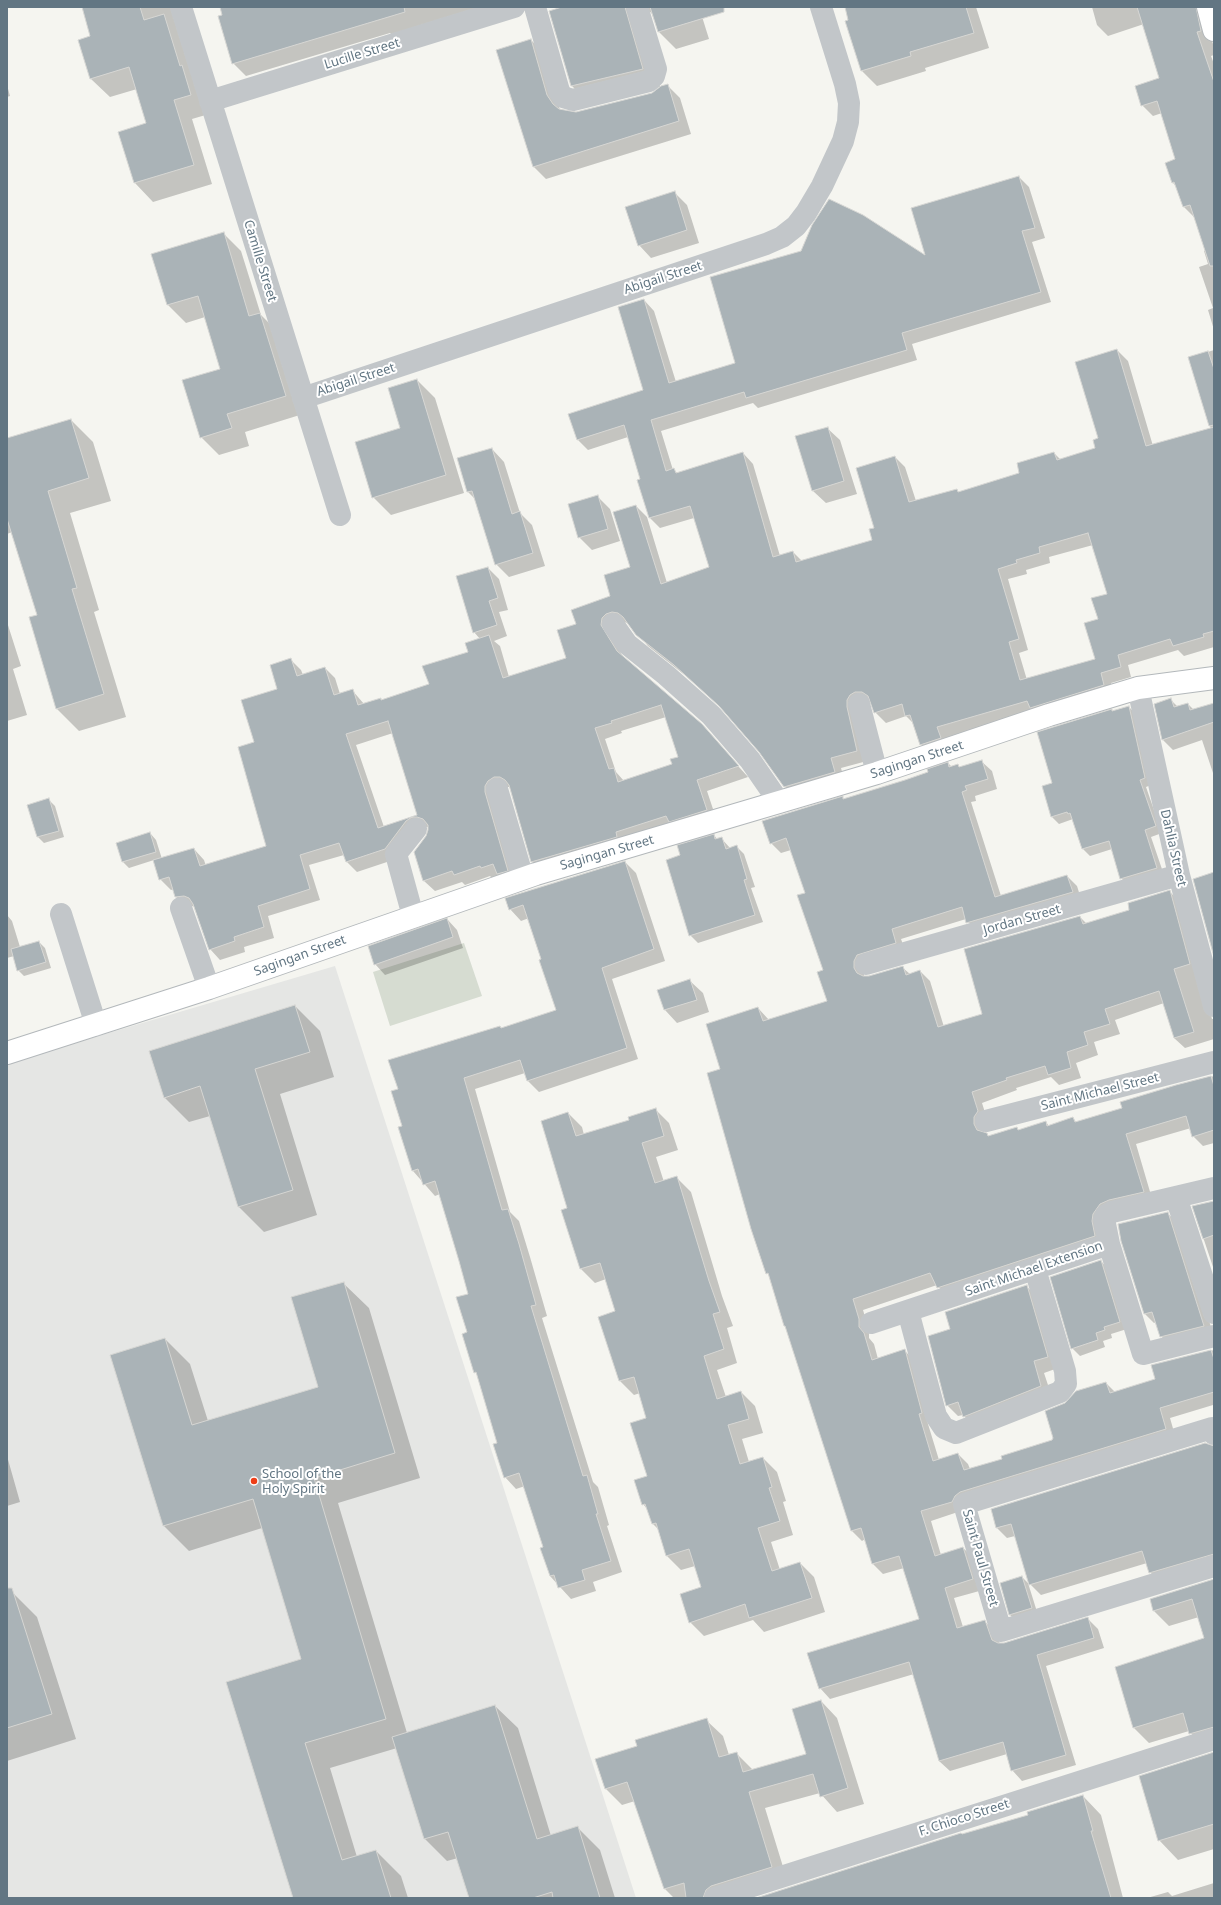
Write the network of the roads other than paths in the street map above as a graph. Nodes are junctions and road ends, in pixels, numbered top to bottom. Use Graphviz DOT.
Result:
graph roads {
  1 [pos="181,7"];
  2 [pos="514,7"];
  3 [pos="535,7"];
  4 [pos="637,7"];
  5 [pos="821,7"];
  6 [pos="1208,7"];
  7 [pos="1214,30"];
  8 [pos="210,101"];
  9 [pos="303,398"];
  10 [pos="340,515"];
  11 [pos="613,624"];
  12 [pos="1214,678"];
  13 [pos="1138,688"];
  14 [pos="859,704"];
  15 [pos="877,774"];
  16 [pos="497,789"];
  17 [pos="779,802"];
  18 [pos="416,829"];
  19 [pos="1179,875"];
  20 [pos="523,878"];
  21 [pos="181,908"];
  22 [pos="61,914"];
  23 [pos="413,916"];
  24 [pos="866,964"];
  25 [pos="209,988"];
  26 [pos="1214,1006"];
  27 [pos="96,1024"];
  28 [pos="7,1053"];
  29 [pos="1214,1062"];
  30 [pos="986,1121"];
  31 [pos="1214,1188"];
  32 [pos="1176,1197"];
  33 [pos="1109,1244"];
  34 [pos="1035,1269"];
  35 [pos="908,1311"];
  36 [pos="1214,1313"];
  37 [pos="871,1322"];
  38 [pos="1214,1336"];
  39 [pos="1214,1434"];
  40 [pos="1214,1566"];
  41 [pos="1214,1739"];
  42 [pos="714,1898"];
  1 -- 8 [label="street, Camille Street"];
  2 -- 8 [label="street, Lucille Street"];
  3 -- 4 [label="street"];
  5 -- 9 [label="street, Abigail Street"];
  6 -- 7 [label="main road"];
  8 -- 9 [label="street, Camille Street"];
  9 -- 10 [label="street, Camille Street"];
  11 -- 17 [label="street"];
  12 -- 13 [label="main road, Sagingan Street"];
  13 -- 15 [label="main road, Sagingan Street"];
  13 -- 19 [label="street, Dahlia Street"];
  14 -- 15 [label="street"];
  15 -- 17 [label="main road, Sagingan Street"];
  16 -- 20 [label="street"];
  17 -- 20 [label="main road, Sagingan Street"];
  18 -- 23 [label="street"];
  19 -- 24 [label="street, Jordan Street"];
  19 -- 26 [label="street, Dahlia Street"];
  20 -- 23 [label="main road, Sagingan Street"];
  21 -- 25 [label="street"];
  22 -- 27 [label="street"];
  23 -- 25 [label="main road, Sagingan Street"];
  25 -- 27 [label="main road, Sagingan Street"];
  27 -- 28 [label="main road, Sagingan Street"];
  29 -- 30 [label="street, Saint Michael Street"];
  31 -- 32 [label="street, Saint Michael Extension"];
  32 -- 33 [label="street, Saint Michael Extension"];
  32 -- 36 [label="street"];
  33 -- 34 [label="street, Saint Michael Extension"];
  33 -- 38 [label="street"];
  34 -- 35 [label="street, Saint Michael Extension"];
  34 -- 35 [label="street"];
  35 -- 37 [label="street, Saint Michael Extension"];
  39 -- 40 [label="street, Saint Paul Street"];
  41 -- 42 [label="street, F. Chioco Street"];
}
